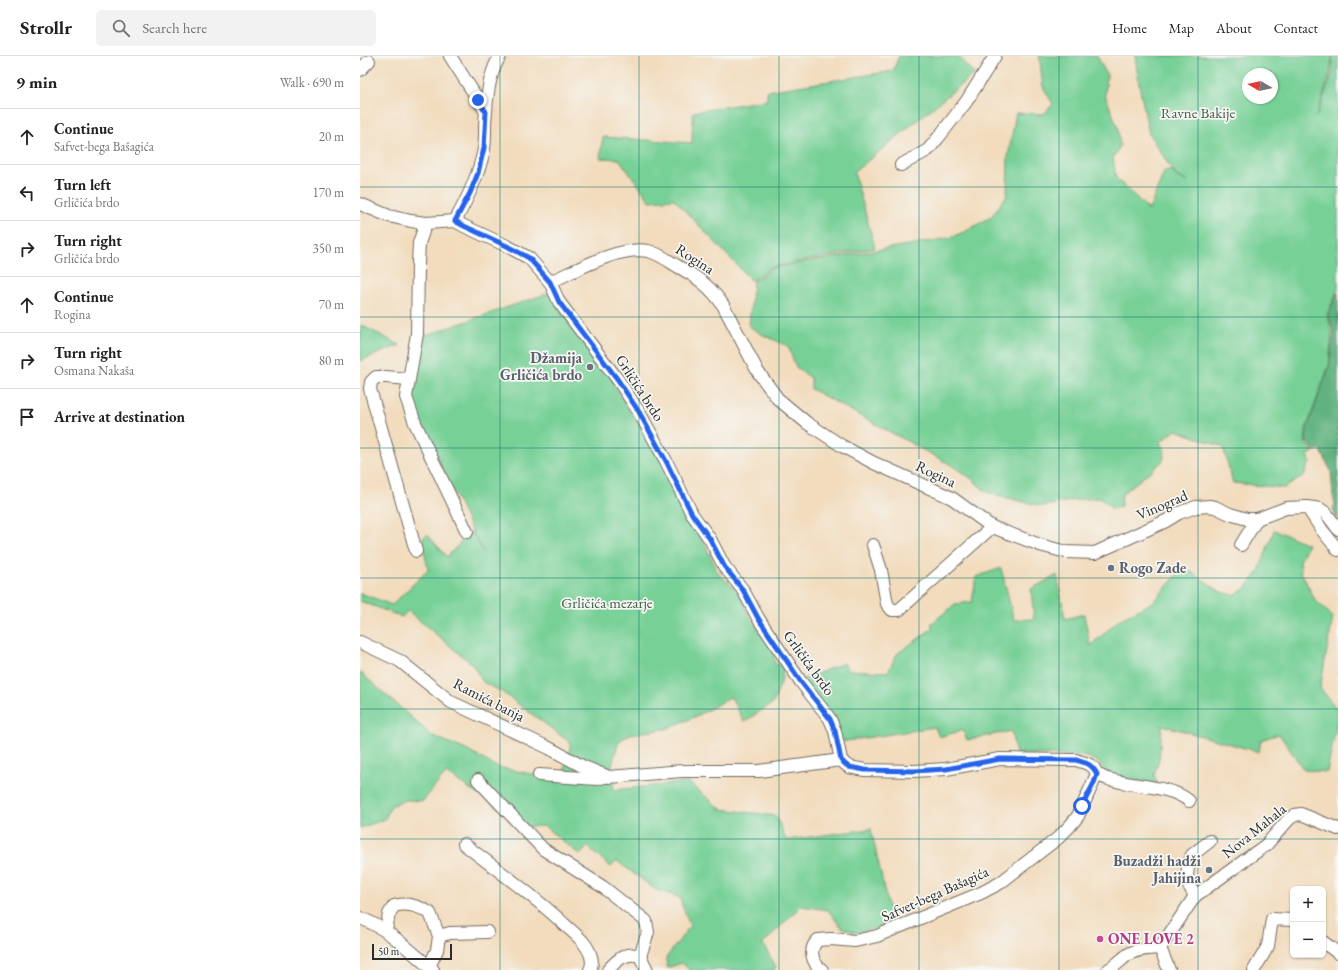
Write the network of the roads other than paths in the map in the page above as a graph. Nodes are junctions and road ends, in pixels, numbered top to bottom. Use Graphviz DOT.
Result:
graph roads {
  1 [pos="450,56"];
  2 [pos="500,56"];
  3 [pos="995,56"];
  4 [pos="369,61"];
  5 [pos="360,70"];
  6 [pos="486,112"];
  7 [pos="901,165"];
  8 [pos="360,204"];
  9 [pos="455,221"];
  10 [pos="426,223"];
  11 [pos="550,282"];
  12 [pos="408,379"];
  13 [pos="1307,506"];
  14 [pos="1257,519"];
  15 [pos="992,527"];
  16 [pos="1338,528"];
  17 [pos="467,532"];
  18 [pos="873,545"];
  19 [pos="1241,545"];
  20 [pos="1338,550"];
  21 [pos="416,551"];
  22 [pos="1081,553"];
  23 [pos="360,642"];
  24 [pos="841,760"];
  25 [pos="1097,774"];
  26 [pos="540,776"];
  27 [pos="609,777"];
  28 [pos="478,780"];
  29 [pos="1189,801"];
  30 [pos="1338,829"];
  31 [pos="1210,841"];
  32 [pos="464,844"];
  33 [pos="1195,896"];
  34 [pos="360,918"];
  35 [pos="1290,920"];
  36 [pos="386,930"];
  37 [pos="488,932"];
  38 [pos="439,936"];
  39 [pos="1326,944"];
  40 [pos="1160,948"];
  41 [pos="1338,953"];
  42 [pos="640,956"];
  43 [pos="431,969"];
  44 [pos="590,970"];
  45 [pos="608,970"];
  46 [pos="647,970"];
  47 [pos="822,970"];
  48 [pos="1108,970"];
  49 [pos="1169,970"];
  50 [pos="1254,970"];
  1 -- 6 [label="street"];
  2 -- 6 [label="street"];
  3 -- 7 [label="street"];
  4 -- 5 [label="street"];
  6 -- 9 [label="street"];
  8 -- 10 [label="street"];
  9 -- 10 [label="street"];
  9 -- 11 [label="street"];
  10 -- 12 [label="street"];
  11 -- 15 [label="street, Rogina"];
  11 -- 24 [label="street, Grličića brdo"];
  12 -- 17 [label="street"];
  12 -- 21 [label="street"];
  13 -- 14 [label="street, Vinograd"];
  13 -- 16 [label="street"];
  13 -- 20 [label="street"];
  14 -- 19 [label="street"];
  14 -- 22 [label="street, Vinograd"];
  15 -- 18 [label="street"];
  15 -- 22 [label="street, Rogina"];
  23 -- 27 [label="street, Ramića banja"];
  24 -- 25 [label="street"];
  24 -- 27 [label="street, Ramića banja"];
  25 -- 29 [label="street"];
  25 -- 47 [label="street, Safvet-bega Bašagića"];
  26 -- 27 [label="street, Ramića banja"];
  28 -- 42 [label="street"];
  30 -- 33 [label="street, Nova Mahala"];
  31 -- 33 [label="street"];
  32 -- 44 [label="street"];
  33 -- 40 [label="street"];
  34 -- 36 [label="street"];
  35 -- 50 [label="street"];
  36 -- 38 [label="street"];
  36 -- 43 [label="street"];
  37 -- 38 [label="street"];
  38 -- 43 [label="street"];
  39 -- 41 [label="street"];
  40 -- 48 [label="street"];
  40 -- 49 [label="street"];
  42 -- 45 [label="street"];
  42 -- 46 [label="street"];
}
